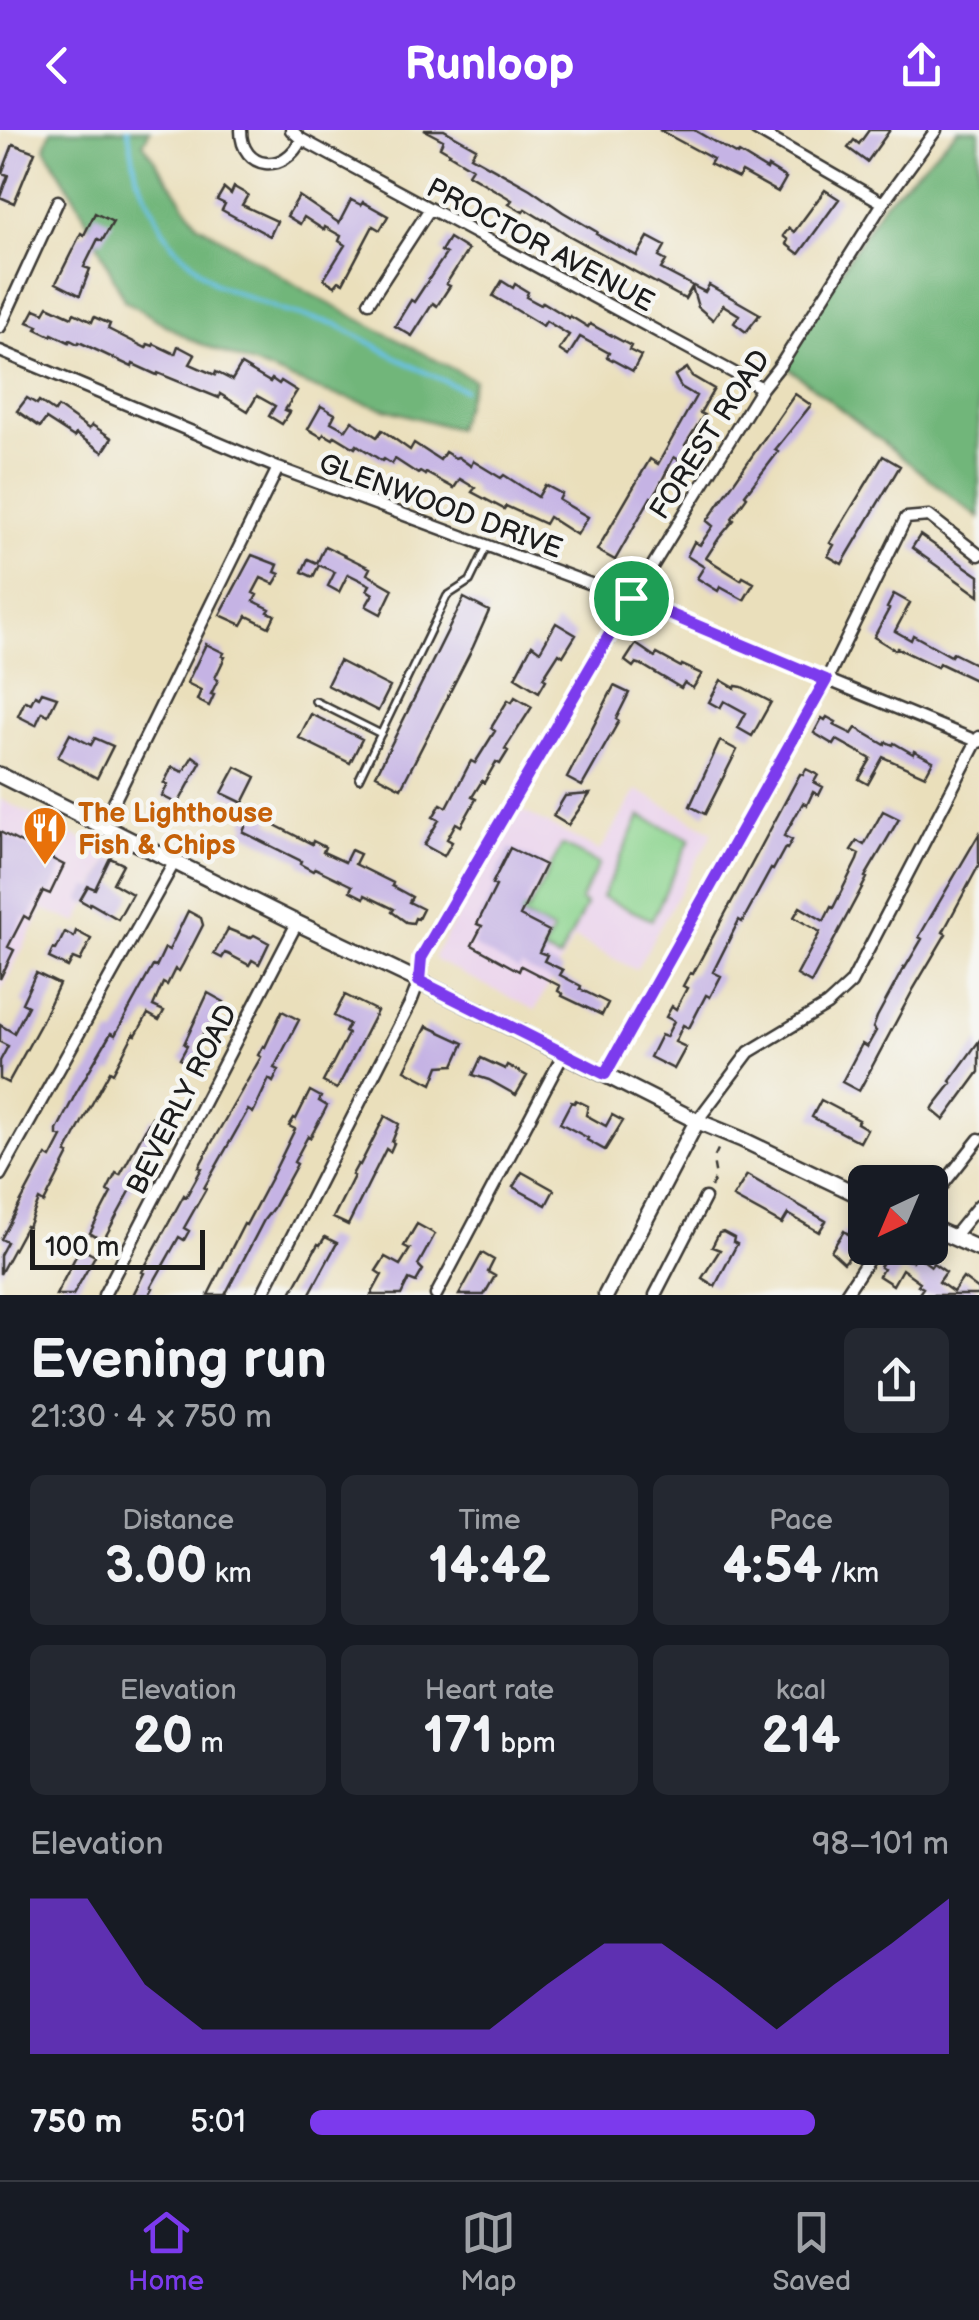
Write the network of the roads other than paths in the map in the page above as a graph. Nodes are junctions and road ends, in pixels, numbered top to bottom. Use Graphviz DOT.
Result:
graph roads {
  1 [pos="242,130"];
  2 [pos="290,130"];
  3 [pos="756,130"];
  4 [pos="936,130"];
  5 [pos="300,139"];
  6 [pos="58,201"];
  7 [pos="884,202"];
  8 [pos="429,210"];
  9 [pos="368,302"];
  10 [pos="0,328"];
  11 [pos="0,351"];
  12 [pos="762,388"];
  13 [pos="278,468"];
  14 [pos="487,546"];
  15 [pos="979,555"];
  16 [pos="631,598"];
  17 [pos="826,680"];
  18 [pos="315,701"];
  19 [pos="380,734"];
  20 [pos="978,740"];
  21 [pos="0,775"];
  22 [pos="359,779"];
  23 [pos="102,826"];
  24 [pos="175,861"];
  25 [pos="298,923"];
  26 [pos="419,981"];
  27 [pos="563,1055"];
  28 [pos="605,1074"];
  29 [pos="696,1121"];
  30 [pos="979,1138"];
  31 [pos="0,1175"];
  32 [pos="948,1178"];
  33 [pos="848,1190"];
  34 [pos="705,1198"];
  35 [pos="979,1205"];
  36 [pos="948,1236"];
  37 [pos="953,1238"];
  38 [pos="979,1249"];
  39 [pos="865,1265"];
  40 [pos="104,1295"];
  41 [pos="262,1295"];
  42 [pos="436,1295"];
  43 [pos="606,1295"];
  44 [pos="656,1295"];
  45 [pos="845,1295"];
  1 -- 5 [label="street"];
  2 -- 5 [label="street, PROCTOR AVENUE"];
  3 -- 7 [label="street"];
  4 -- 7 [label="street, FOREST ROAD"];
  5 -- 8 [label="street, PROCTOR AVENUE"];
  6 -- 10 [label="street"];
  7 -- 12 [label="street, FOREST ROAD"];
  8 -- 9 [label="street"];
  8 -- 12 [label="street, PROCTOR AVENUE"];
  11 -- 13 [label="street, GLENWOOD DRIVE"];
  12 -- 16 [label="street, FOREST ROAD"];
  13 -- 14 [label="street, GLENWOOD DRIVE"];
  13 -- 23 [label="street"];
  14 -- 16 [label="street, GLENWOOD DRIVE"];
  14 -- 19 [label="lane"];
  15 -- 17 [label="street"];
  16 -- 17 [label="street, GLENWOOD DRIVE"];
  16 -- 26 [label="street, FOREST ROAD"];
  17 -- 20 [label="street, GLENWOOD DRIVE"];
  17 -- 28 [label="street"];
  18 -- 19 [label="lane"];
  19 -- 22 [label="lane"];
  20 -- 29 [label="street"];
  21 -- 23 [label="main road"];
  23 -- 24 [label="main road"];
  24 -- 25 [label="main road"];
  24 -- 31 [label="street"];
  25 -- 26 [label="main road"];
  25 -- 40 [label="street, BEVERLY ROAD"];
  26 -- 27 [label="main road"];
  26 -- 41 [label="street, FOREST ROAD"];
  27 -- 28 [label="main road"];
  27 -- 42 [label="street"];
  28 -- 29 [label="main road"];
  29 -- 33 [label="main road"];
  29 -- 43 [label="main road"];
  30 -- 32 [label="street"];
  34 -- 44 [label="street"];
  35 -- 37 [label="street"];
  36 -- 37 [label="main road"];
  37 -- 38 [label="main road"];
  39 -- 45 [label="street"];
}
